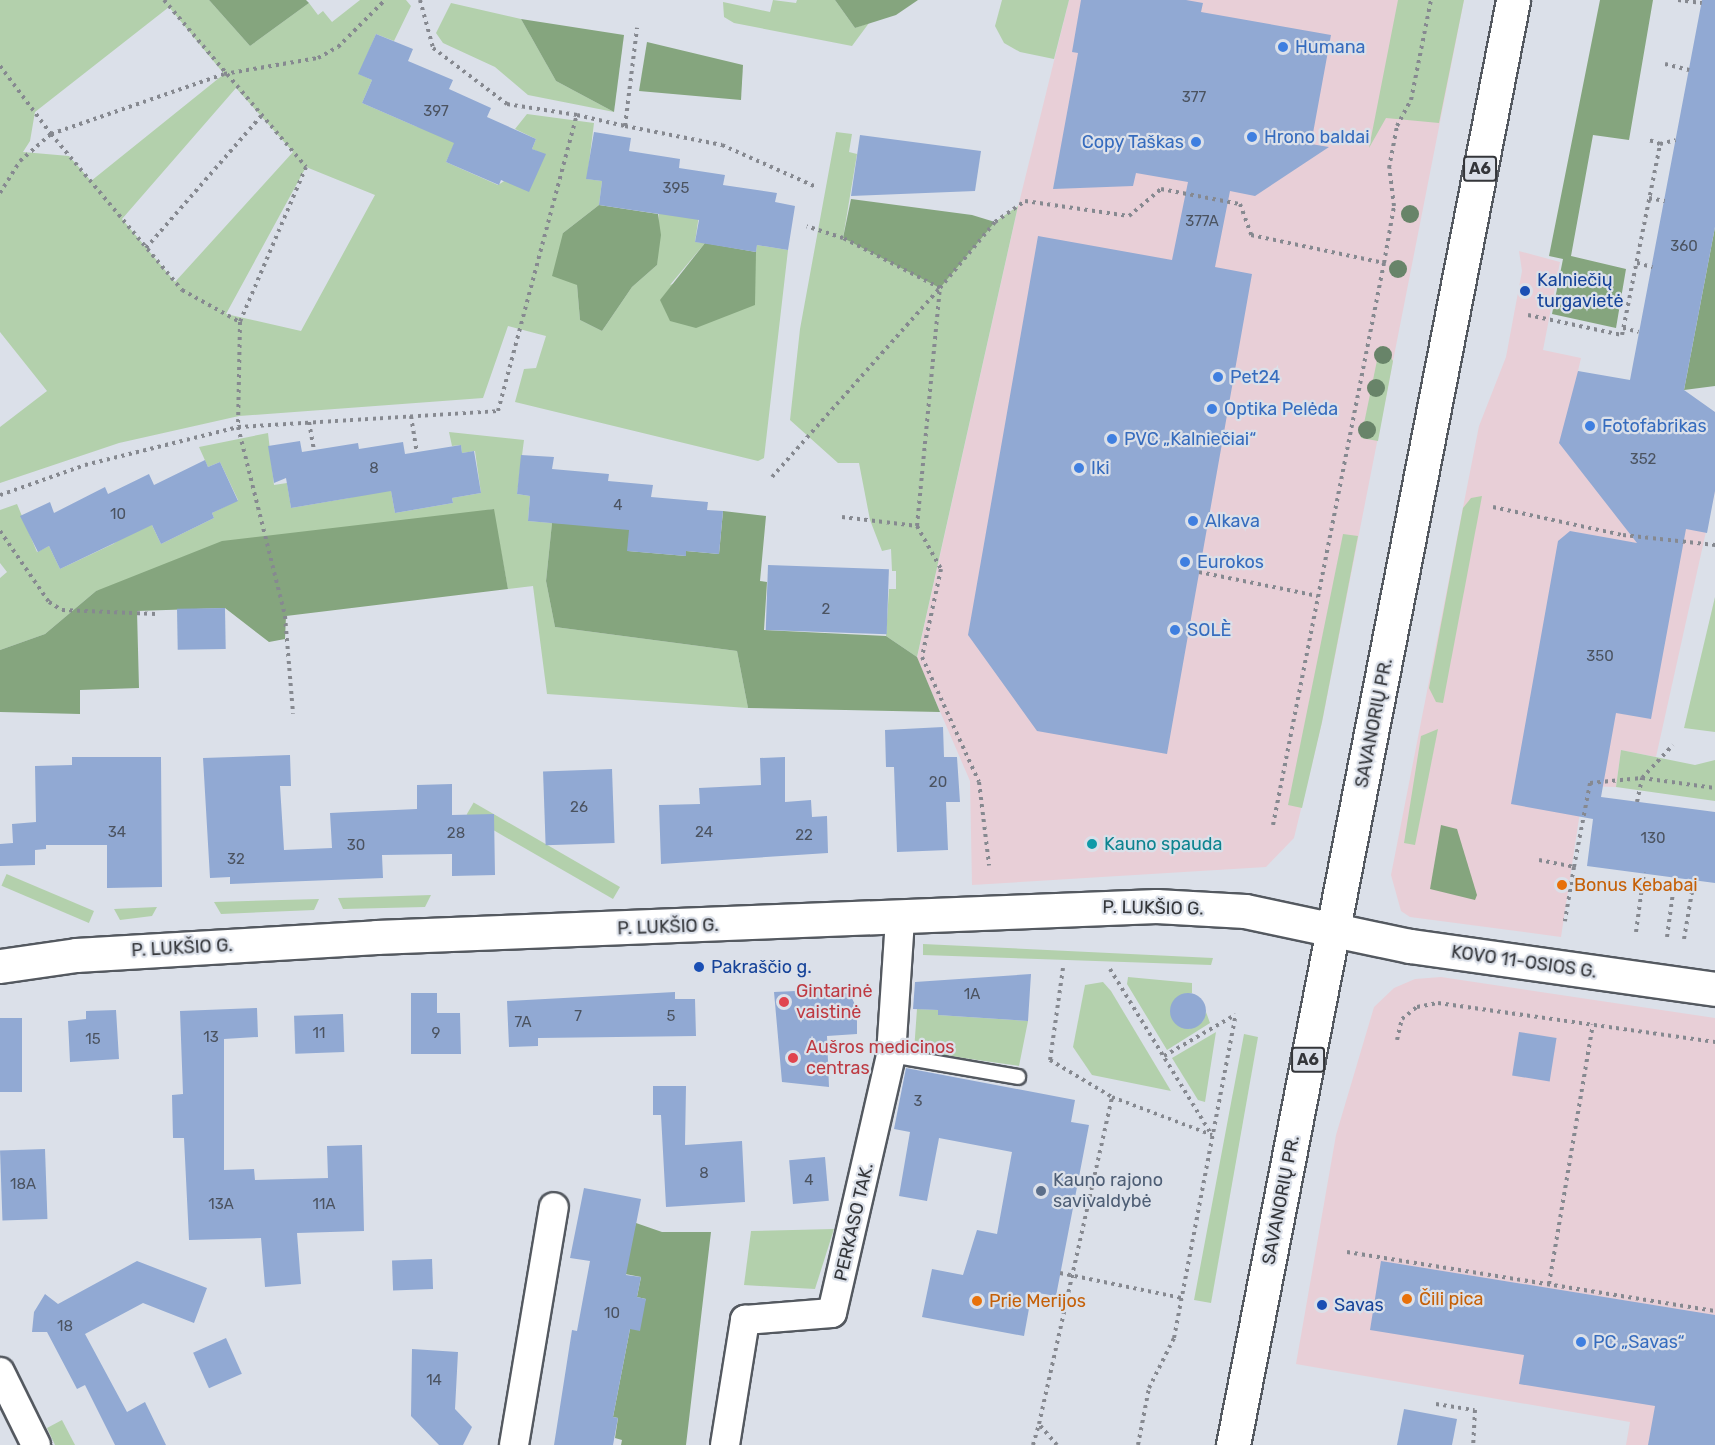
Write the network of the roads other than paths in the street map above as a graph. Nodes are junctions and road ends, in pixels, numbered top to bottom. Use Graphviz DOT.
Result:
graph roads {
  1 [pos="1513,0"];
  2 [pos="900,919"];
  3 [pos="1334,930"];
  4 [pos="0,966"];
  5 [pos="1715,989"];
  6 [pos="891,1055"];
  7 [pos="1018,1077"];
  8 [pos="554,1207"];
  9 [pos="0,1372"];
  10 [pos="36,1445"];
  11 [pos="514,1445"];
  12 [pos="725,1445"];
  13 [pos="1233,1445"];
  1 -- 3 [label="main road, SAVANORIŲ PR. / A6"];
  2 -- 3 [label="main road, P. LUKŠIO G."];
  2 -- 4 [label="main road, P. LUKŠIO G."];
  2 -- 6 [label="street, PERKASO TAK."];
  3 -- 5 [label="main road, KOVO 11-OSIOS G."];
  3 -- 13 [label="main road, SAVANORIŲ PR. / A6"];
  6 -- 7 [label="lane"];
  6 -- 12 [label="street, PERKASO TAK."];
  8 -- 11 [label="street"];
  9 -- 10 [label="street"];
}
